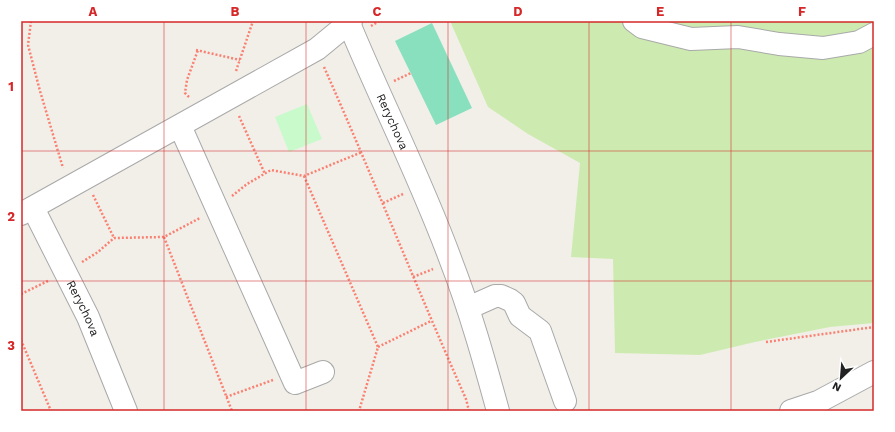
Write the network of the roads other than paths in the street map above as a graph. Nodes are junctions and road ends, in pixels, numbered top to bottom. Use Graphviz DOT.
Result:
graph roads {
  1 [pos="349,21"];
  2 [pos="634,21"];
  3 [pos="874,34"];
  4 [pos="180,126"];
  5 [pos="27,211"];
  6 [pos="468,308"];
  7 [pos="323,372"];
  8 [pos="874,372"];
  9 [pos="565,401"];
  10 [pos="126,411"];
  11 [pos="498,411"];
  12 [pos="791,411"];
  1 -- 4 [label="street, Rerychova"];
  1 -- 6 [label="street, Rerychova"];
  2 -- 3 [label="street"];
  4 -- 5 [label="street, Rerychova"];
  4 -- 7 [label="street"];
  5 -- 10 [label="street, Rerychova"];
  6 -- 9 [label="street"];
  6 -- 11 [label="street, Rerychova"];
  8 -- 12 [label="street"];
}
